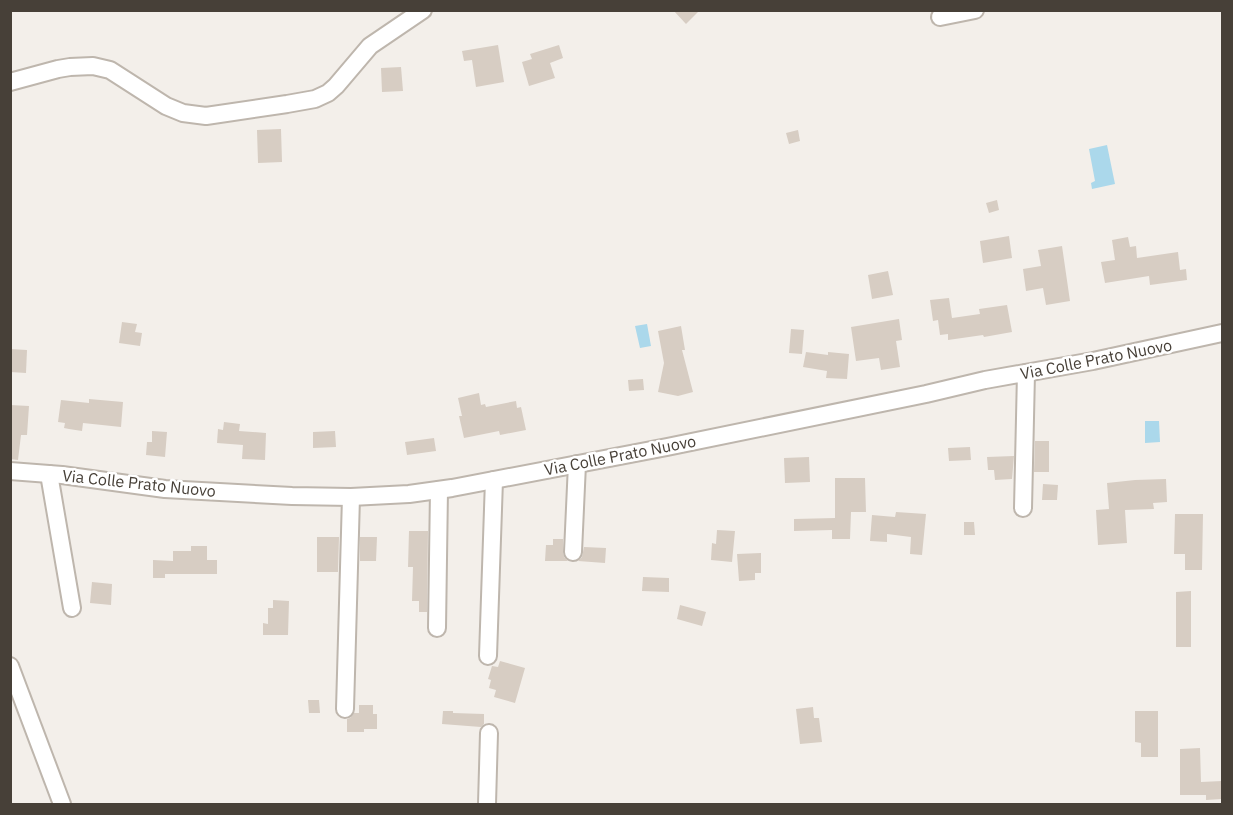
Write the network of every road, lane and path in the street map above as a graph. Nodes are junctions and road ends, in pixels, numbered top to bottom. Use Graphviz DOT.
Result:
graph roads {
  1 [pos="423,10"];
  2 [pos="975,10"];
  3 [pos="940,17"];
  4 [pos="10,82"];
  5 [pos="1222,333"];
  6 [pos="1026,373"];
  7 [pos="577,464"];
  8 [pos="10,471"];
  9 [pos="49,474"];
  10 [pos="494,480"];
  11 [pos="439,490"];
  12 [pos="351,497"];
  13 [pos="1023,508"];
  14 [pos="573,552"];
  15 [pos="72,608"];
  16 [pos="437,628"];
  17 [pos="488,656"];
  18 [pos="10,666"];
  19 [pos="345,709"];
  20 [pos="489,733"];
  21 [pos="62,804"];
  22 [pos="487,804"];
  1 -- 4 [label="street"];
  2 -- 3 [label="street"];
  5 -- 6 [label="street, Via Colle Prato Nuovo"];
  6 -- 7 [label="street, Via Colle Prato Nuovo"];
  6 -- 13 [label="street"];
  7 -- 10 [label="street, Via Colle Prato Nuovo"];
  7 -- 14 [label="street"];
  8 -- 9 [label="street, Via Colle Prato Nuovo"];
  9 -- 12 [label="street, Via Colle Prato Nuovo"];
  9 -- 15 [label="street"];
  10 -- 11 [label="street, Via Colle Prato Nuovo"];
  10 -- 17 [label="street"];
  11 -- 12 [label="street, Via Colle Prato Nuovo"];
  11 -- 16 [label="street"];
  12 -- 19 [label="street"];
  18 -- 21 [label="street"];
  20 -- 22 [label="street"];
}
